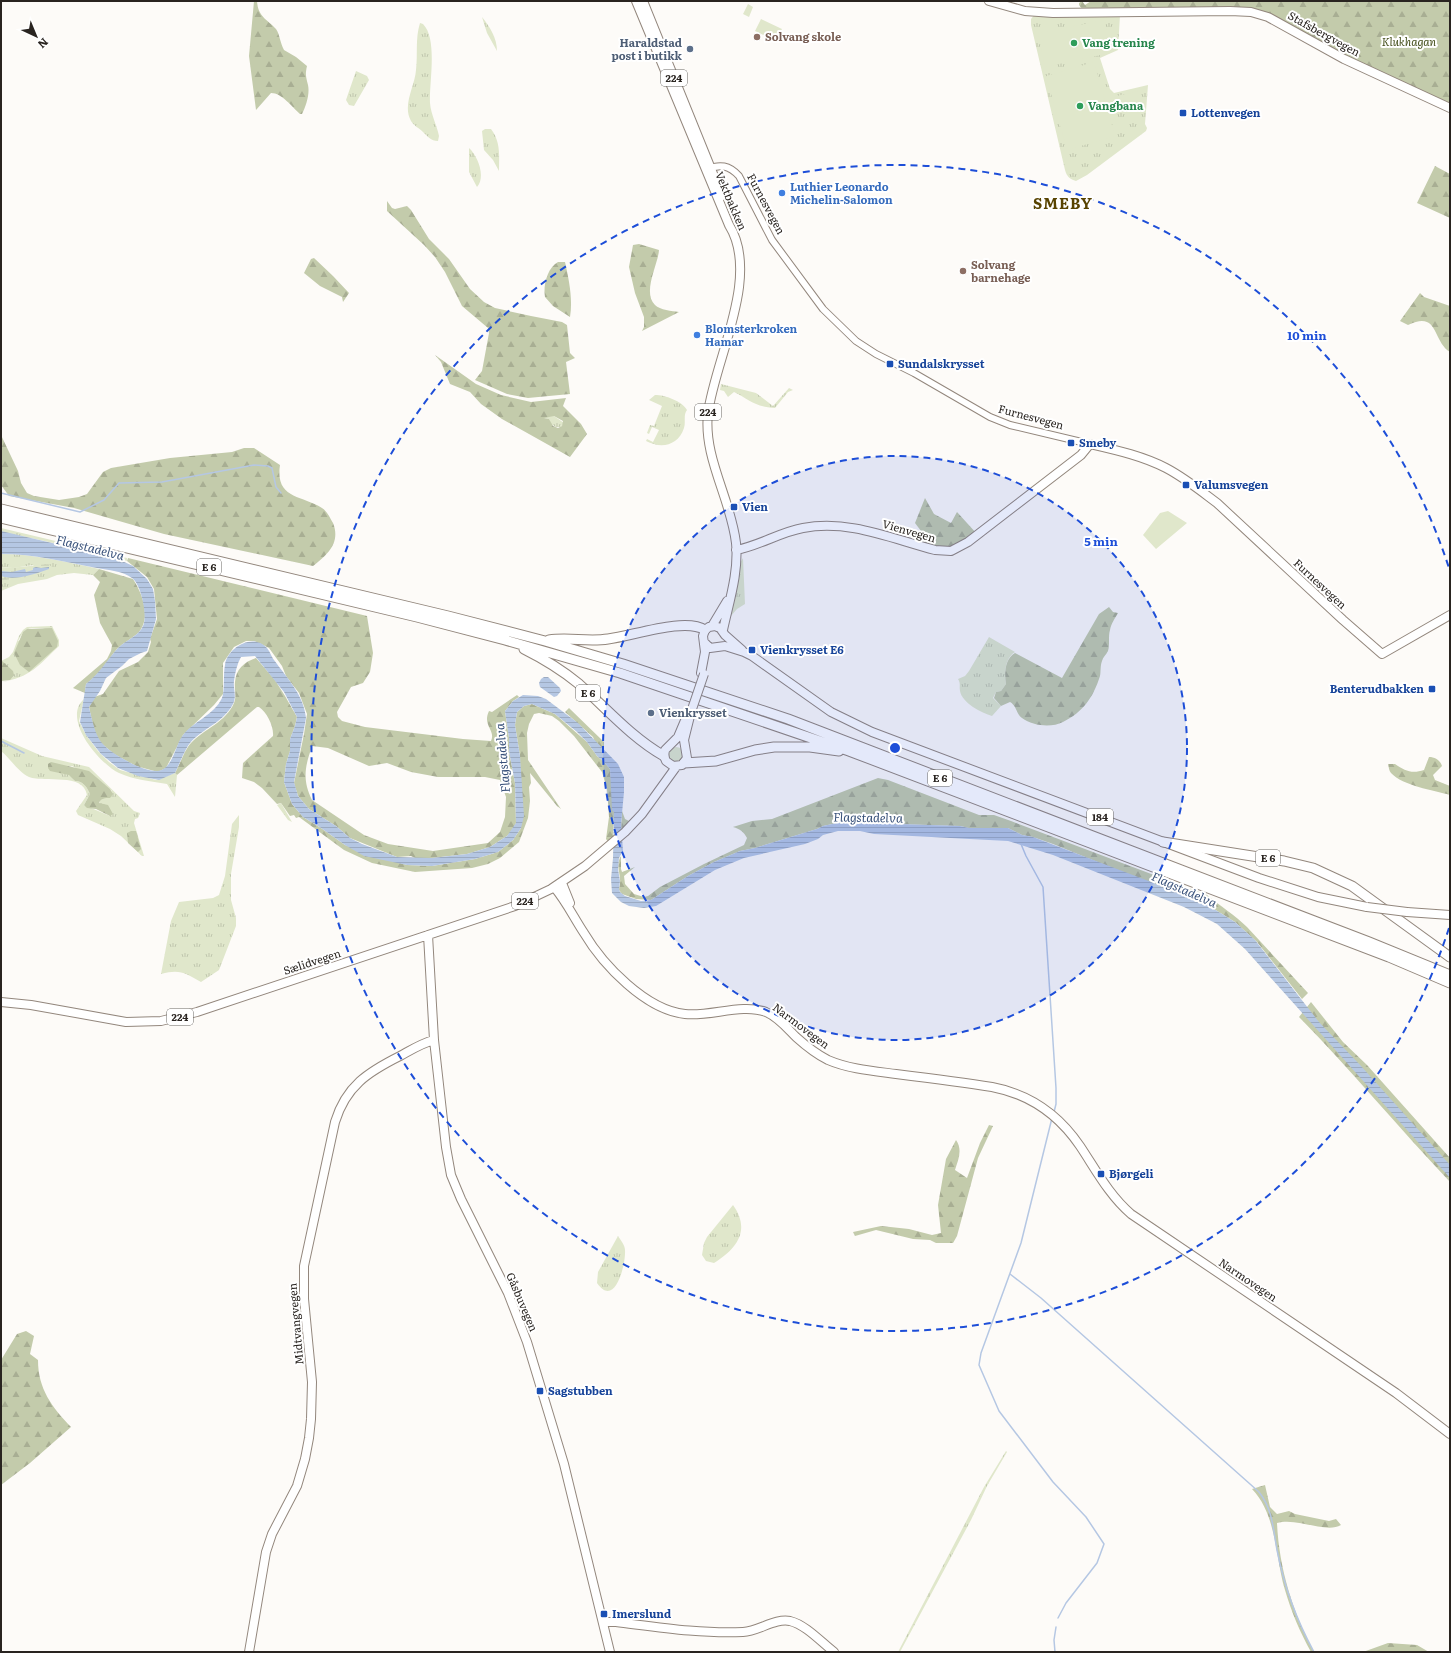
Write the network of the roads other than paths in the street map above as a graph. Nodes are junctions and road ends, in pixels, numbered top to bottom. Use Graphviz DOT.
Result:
graph roads {
  1 [pos="636,1"];
  2 [pos="643,1"];
  3 [pos="989,1"];
  4 [pos="1450,108"];
  5 [pos="708,168"];
  6 [pos="1090,444"];
  7 [pos="1,509"];
  8 [pos="1,518"];
  9 [pos="736,550"];
  10 [pos="731,593"];
  11 [pos="1450,615"];
  12 [pos="708,628"];
  13 [pos="724,633"];
  14 [pos="505,640"];
  15 [pos="546,641"];
  16 [pos="704,642"];
  17 [pos="718,647"];
  18 [pos="744,652"];
  19 [pos="703,673"];
  20 [pos="690,712"];
  21 [pos="673,743"];
  22 [pos="684,747"];
  23 [pos="849,751"];
  24 [pos="665,759"];
  25 [pos="680,765"];
  26 [pos="661,785"];
  27 [pos="1163,842"];
  28 [pos="558,885"];
  29 [pos="1450,915"];
  30 [pos="424,936"];
  31 [pos="1450,957"];
  32 [pos="1450,975"];
  33 [pos="1450,983"];
  34 [pos="1,1002"];
  35 [pos="434,1040"];
  36 [pos="1450,1434"];
  37 [pos="603,1622"];
  38 [pos="249,1652"];
  39 [pos="610,1652"];
  40 [pos="834,1652"];
  1 -- 5 [label="main road, 224"];
  2 -- 5 [label="main road, 224"];
  3 -- 4 [label="main road, Stafsbergvegen"];
  5 -- 6 [label="street, Furnesvegen"];
  5 -- 9 [label="main road, Vektbakken / 224"];
  6 -- 9 [label="main road, Vienvegen"];
  6 -- 11 [label="main road, Furnesvegen"];
  7 -- 15 [label="highway, E 6"];
  8 -- 14 [label="highway, E 6"];
  9 -- 10 [label="main road, Vektbakken / 224"];
  10 -- 12 [label="main road, Vektbakken / 224"];
  10 -- 13 [label="main road, Vektbakken / 224"];
  12 -- 13 [label="main road"];
  12 -- 15 [label="highway, E 6"];
  12 -- 16 [label="main road, 224"];
  13 -- 17 [label="main road, 224"];
  13 -- 18 [label="main road, 184"];
  14 -- 23 [label="highway, E 6"];
  14 -- 24 [label="highway, E 6"];
  15 -- 32 [label="highway, E 6"];
  16 -- 17 [label="main road"];
  16 -- 19 [label="main road, 224"];
  17 -- 18 [label="main road, 184"];
  17 -- 19 [label="main road, 224"];
  18 -- 27 [label="main road, 184"];
  19 -- 20 [label="main road, 224, bridge"];
  20 -- 21 [label="main road, 224"];
  20 -- 22 [label="main road, 224"];
  21 -- 22 [label="main road"];
  21 -- 24 [label="main road, 224"];
  22 -- 25 [label="main road, 224"];
  23 -- 25 [label="highway, E 6"];
  23 -- 33 [label="highway, E 6"];
  24 -- 25 [label="main road"];
  24 -- 26 [label="main road, 224"];
  25 -- 26 [label="main road, 224"];
  26 -- 28 [label="main road, Sælidvegen / 224"];
  27 -- 29 [label="main road, 184, bridge"];
  27 -- 31 [label="highway, E 6"];
  28 -- 30 [label="main road, Sælidvegen / 224"];
  28 -- 36 [label="main road, Narmovegen"];
  30 -- 34 [label="main road, Sælidvegen / 224"];
  30 -- 35 [label="main road, Gåsbuvegen"];
  35 -- 37 [label="main road, Gåsbuvegen"];
  35 -- 38 [label="main road, Midtvangvegen"];
  37 -- 39 [label="main road, Gåsbuvegen"];
  37 -- 40 [label="main road"];
}
